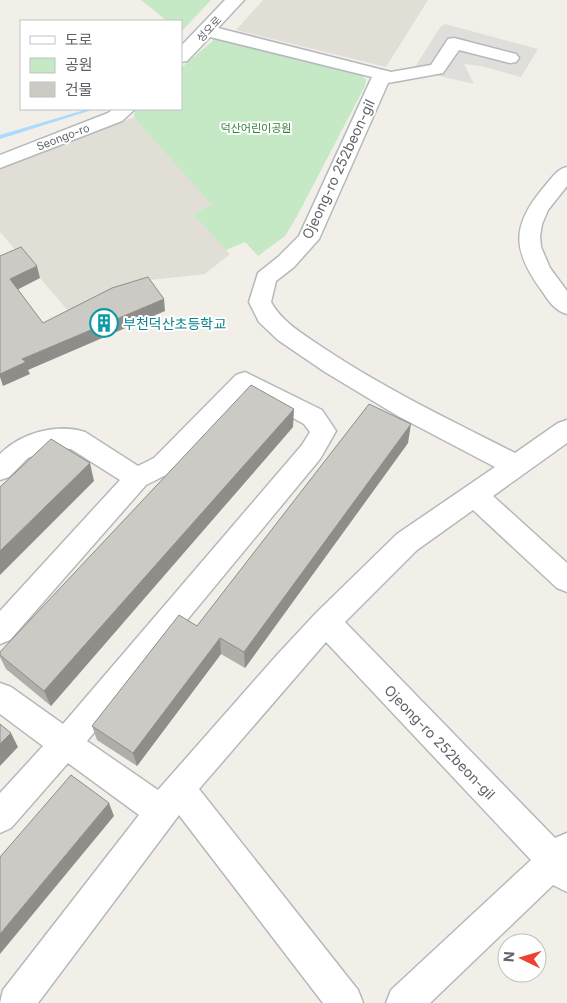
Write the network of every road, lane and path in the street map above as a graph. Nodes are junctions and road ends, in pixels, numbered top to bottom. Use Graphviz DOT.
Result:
graph roads {
  1 [pos="235,0"];
  2 [pos="207,31"];
  3 [pos="182,55"];
  4 [pos="510,58"];
  5 [pos="380,79"];
  6 [pos="124,110"];
  7 [pos="0,162"];
  8 [pos="567,173"];
  9 [pos="567,306"];
  10 [pos="567,430"];
  11 [pos="517,466"];
  12 [pos="0,470"];
  13 [pos="137,478"];
  14 [pos="474,495"];
  15 [pos="567,580"];
  16 [pos="326,622"];
  17 [pos="0,631"];
  18 [pos="0,697"];
  19 [pos="65,744"];
  20 [pos="171,800"];
  21 [pos="0,817"];
  22 [pos="563,862"];
  23 [pos="16,1003"];
  24 [pos="345,1003"];
  25 [pos="404,1003"];
  1 -- 2 [label="street, 성오로"];
  2 -- 3 [label="street, 성오로"];
  2 -- 5 [label="street"];
  4 -- 5 [label="street"];
  5 -- 11 [label="street, Ojeong-ro 252beon-gil"];
  6 -- 7 [label="street, Seongo-ro"];
  8 -- 9 [label="street"];
  10 -- 11 [label="street"];
  11 -- 14 [label="street"];
  12 -- 13 [label="street"];
  13 -- 17 [label="street"];
  13 -- 19 [label="street"];
  14 -- 15 [label="street"];
  14 -- 16 [label="street"];
  16 -- 20 [label="street"];
  16 -- 22 [label="street, Ojeong-ro 252beon-gil"];
  18 -- 19 [label="street"];
  19 -- 20 [label="street"];
  19 -- 21 [label="street"];
  20 -- 23 [label="street"];
  20 -- 24 [label="street"];
  22 -- 25 [label="street"];
}
